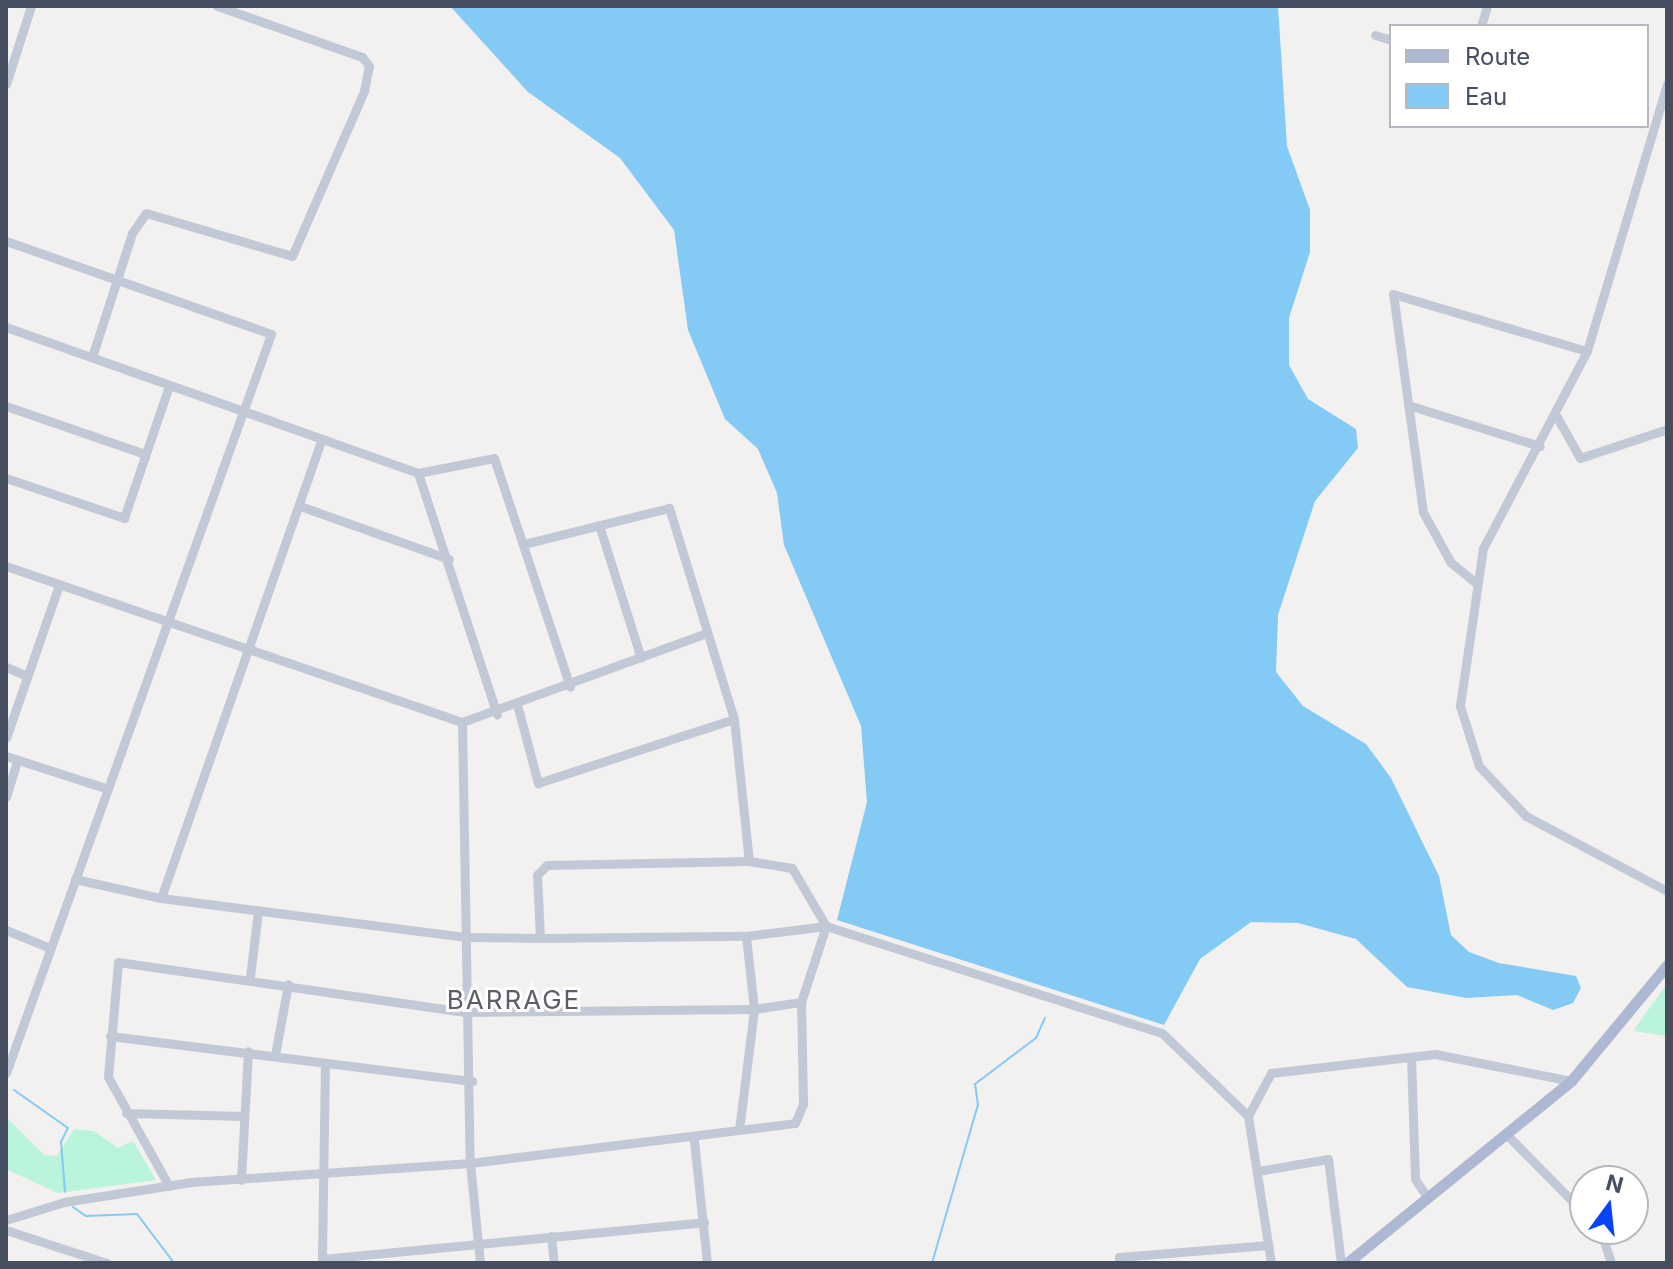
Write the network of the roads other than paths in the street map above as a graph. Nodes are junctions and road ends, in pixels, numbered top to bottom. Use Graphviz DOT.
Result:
graph roads {
  1 [pos="31,6"];
  2 [pos="217,6"];
  3 [pos="1375,35"];
  4 [pos="1389,39"];
  5 [pos="6,84"];
  6 [pos="1667,84"];
  7 [pos="1652,126"];
  8 [pos="6,241"];
  9 [pos="116,279"];
  10 [pos="6,327"];
  11 [pos="1587,351"];
  12 [pos="92,357"];
  13 [pos="169,386"];
  14 [pos="1408,405"];
  15 [pos="6,406"];
  16 [pos="242,412"];
  17 [pos="1557,417"];
  18 [pos="1667,429"];
  19 [pos="321,440"];
  20 [pos="1540,446"];
  21 [pos="145,454"];
  22 [pos="418,473"];
  23 [pos="6,478"];
  24 [pos="300,506"];
  25 [pos="599,525"];
  26 [pos="524,544"];
  27 [pos="449,559"];
  28 [pos="6,566"];
  29 [pos="1476,583"];
  30 [pos="59,585"];
  31 [pos="172,626"];
  32 [pos="704,634"];
  33 [pos="246,653"];
  34 [pos="641,658"];
  35 [pos="6,667"];
  36 [pos="27,676"];
  37 [pos="570,687"];
  38 [pos="518,708"];
  39 [pos="497,714"];
  40 [pos="734,719"];
  41 [pos="462,722"];
  42 [pos="6,738"];
  43 [pos="6,756"];
  44 [pos="17,760"];
  45 [pos="108,789"];
  46 [pos="6,797"];
  47 [pos="749,861"];
  48 [pos="75,879"];
  49 [pos="1667,891"];
  50 [pos="161,898"];
  51 [pos="258,911"];
  52 [pos="826,926"];
  53 [pos="6,930"];
  54 [pos="746,936"];
  55 [pos="467,937"];
  56 [pos="540,938"];
  57 [pos="50,948"];
  58 [pos="1667,965"];
  59 [pos="250,977"];
  60 [pos="288,984"];
  61 [pos="801,1002"];
  62 [pos="754,1009"];
  63 [pos="466,1012"];
  64 [pos="110,1036"];
  65 [pos="248,1051"];
  66 [pos="275,1055"];
  67 [pos="1411,1057"];
  68 [pos="325,1063"];
  69 [pos="6,1073"];
  70 [pos="472,1081"];
  71 [pos="1571,1081"];
  72 [pos="126,1113"];
  73 [pos="244,1116"];
  74 [pos="1248,1116"];
  75 [pos="739,1130"];
  76 [pos="1509,1137"];
  77 [pos="694,1141"];
  78 [pos="470,1163"];
  79 [pos="1258,1171"];
  80 [pos="319,1177"];
  81 [pos="241,1180"];
  82 [pos="169,1186"];
  83 [pos="1428,1198"];
  84 [pos="1569,1198"];
  85 [pos="6,1220"];
  86 [pos="704,1222"];
  87 [pos="6,1230"];
  88 [pos="551,1236"];
  89 [pos="477,1242"];
  90 [pos="1269,1245"];
  91 [pos="107,1263"];
  92 [pos="480,1263"];
  93 [pos="554,1263"];
  94 [pos="707,1263"];
  95 [pos="1119,1263"];
  96 [pos="1271,1263"];
  97 [pos="1344,1263"];
  1 -- 5 [label="street"];
  2 -- 9 [label="street"];
  3 -- 4 [label="street"];
  6 -- 7 [label="street"];
  7 -- 11 [label="street"];
  8 -- 9 [label="street"];
  9 -- 12 [label="street"];
  9 -- 16 [label="street"];
  10 -- 12 [label="street"];
  11 -- 14 [label="street"];
  11 -- 17 [label="street"];
  12 -- 13 [label="street"];
  13 -- 16 [label="street"];
  13 -- 21 [label="street"];
  14 -- 20 [label="street"];
  14 -- 29 [label="street"];
  15 -- 21 [label="street"];
  16 -- 19 [label="street"];
  16 -- 31 [label="street"];
  17 -- 18 [label="street"];
  17 -- 20 [label="street"];
  19 -- 22 [label="street"];
  19 -- 24 [label="street"];
  20 -- 29 [label="street"];
  21 -- 23 [label="street"];
  22 -- 26 [label="street"];
  22 -- 27 [label="street"];
  24 -- 27 [label="street"];
  24 -- 33 [label="street"];
  25 -- 26 [label="street"];
  25 -- 32 [label="street"];
  25 -- 34 [label="street"];
  26 -- 37 [label="street"];
  27 -- 39 [label="street"];
  28 -- 30 [label="street"];
  29 -- 49 [label="street"];
  30 -- 31 [label="street"];
  30 -- 36 [label="street"];
  31 -- 33 [label="street"];
  31 -- 45 [label="street"];
  32 -- 34 [label="street"];
  32 -- 40 [label="street"];
  33 -- 41 [label="street"];
  33 -- 50 [label="street"];
  34 -- 37 [label="street"];
  35 -- 36 [label="street"];
  36 -- 42 [label="street"];
  37 -- 38 [label="street"];
  38 -- 39 [label="street"];
  38 -- 40 [label="street"];
  39 -- 41 [label="street"];
  40 -- 47 [label="street"];
  41 -- 55 [label="street"];
  43 -- 44 [label="street"];
  44 -- 45 [label="street"];
  44 -- 46 [label="street"];
  45 -- 48 [label="street"];
  47 -- 52 [label="street"];
  47 -- 56 [label="street"];
  48 -- 50 [label="street"];
  48 -- 57 [label="street"];
  50 -- 51 [label="street"];
  51 -- 55 [label="street"];
  51 -- 59 [label="street"];
  52 -- 54 [label="street"];
  52 -- 61 [label="street"];
  52 -- 74 [label="street"];
  53 -- 57 [label="street"];
  54 -- 56 [label="street"];
  54 -- 62 [label="street"];
  55 -- 56 [label="street"];
  55 -- 63 [label="street"];
  57 -- 69 [label="street"];
  58 -- 71 [label="main road"];
  59 -- 60 [label="street"];
  59 -- 64 [label="street"];
  60 -- 63 [label="street"];
  60 -- 66 [label="street"];
  61 -- 62 [label="street"];
  61 -- 75 [label="street"];
  62 -- 63 [label="street"];
  62 -- 75 [label="street"];
  63 -- 70 [label="street"];
  64 -- 65 [label="street"];
  64 -- 72 [label="street"];
  65 -- 66 [label="street"];
  65 -- 73 [label="street"];
  66 -- 68 [label="street"];
  67 -- 71 [label="street"];
  67 -- 74 [label="street"];
  67 -- 83 [label="street"];
  68 -- 70 [label="street"];
  68 -- 80 [label="street"];
  70 -- 78 [label="street"];
  71 -- 76 [label="main road"];
  72 -- 73 [label="street"];
  72 -- 82 [label="street"];
  73 -- 81 [label="street"];
  74 -- 79 [label="street"];
  75 -- 77 [label="street"];
  76 -- 83 [label="main road"];
  76 -- 84 [label="street"];
  77 -- 78 [label="street"];
  77 -- 86 [label="street"];
  78 -- 80 [label="street"];
  78 -- 89 [label="street"];
  79 -- 90 [label="street"];
  79 -- 97 [label="street"];
  80 -- 81 [label="street"];
  80 -- 89 [label="street"];
  81 -- 82 [label="street"];
  82 -- 85 [label="street"];
  83 -- 97 [label="main road"];
  86 -- 88 [label="street"];
  86 -- 94 [label="street"];
  87 -- 91 [label="street"];
  88 -- 89 [label="street"];
  88 -- 93 [label="street"];
  89 -- 92 [label="street"];
  90 -- 95 [label="street"];
  90 -- 96 [label="street"];
}
